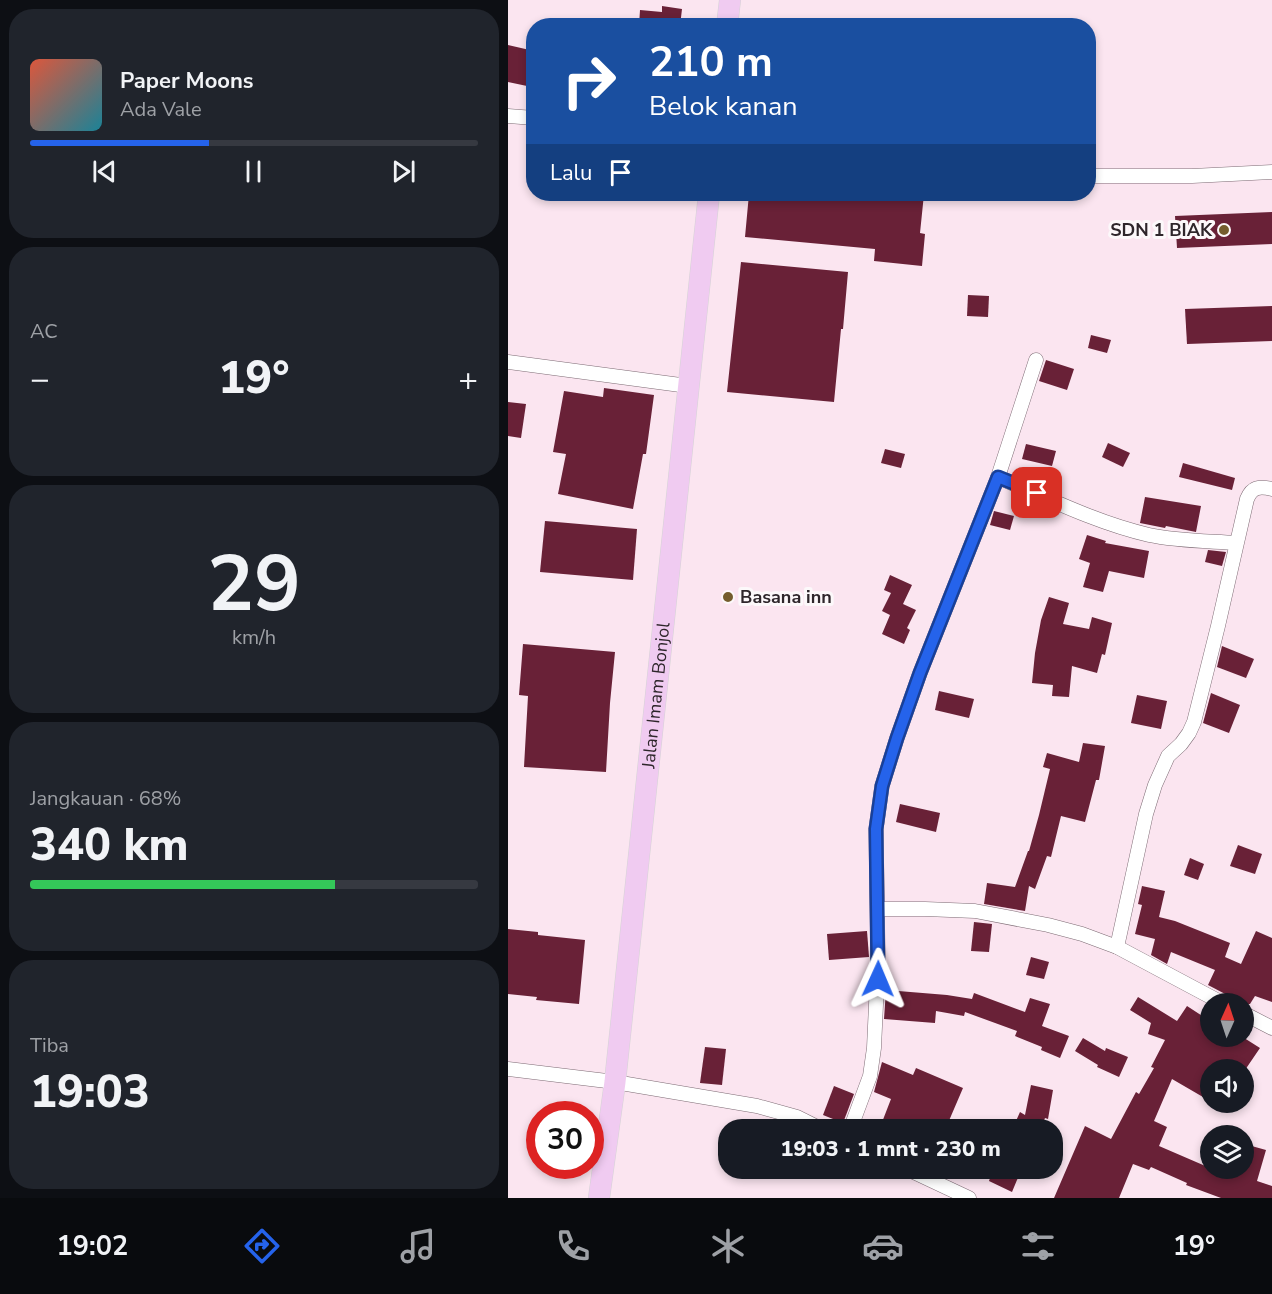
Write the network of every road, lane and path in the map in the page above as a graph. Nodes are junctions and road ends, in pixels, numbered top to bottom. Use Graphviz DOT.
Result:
graph roads {
  1 [pos="730,0"];
  2 [pos="728,18"];
  3 [pos="508,116"];
  4 [pos="526,117"];
  5 [pos="1272,172"];
  6 [pos="1096,176"];
  7 [pos="708,201"];
  8 [pos="1036,360"];
  9 [pos="508,362"];
  10 [pos="688,386"];
  11 [pos="998,477"];
  12 [pos="1272,489"];
  13 [pos="1236,543"];
  14 [pos="878,909"];
  15 [pos="1117,947"];
  16 [pos="1203,993"];
  17 [pos="1254,1019"];
  18 [pos="1272,1028"];
  19 [pos="508,1070"];
  20 [pos="615,1082"];
  21 [pos="799,1119"];
  22 [pos="854,1119"];
  23 [pos="928,1179"];
  24 [pos="599,1198"];
  25 [pos="969,1198"];
  1 -- 2 [label="main road"];
  3 -- 4 [label="street"];
  5 -- 6 [label="street"];
  7 -- 10 [label="main road, Jalan Imam Bonjol"];
  8 -- 11 [label="street"];
  9 -- 10 [label="street"];
  10 -- 20 [label="main road, Jalan Imam Bonjol"];
  11 -- 13 [label="street"];
  11 -- 14 [label="street"];
  12 -- 13 [label="street"];
  13 -- 15 [label="street"];
  14 -- 15 [label="street"];
  14 -- 22 [label="street"];
  15 -- 16 [label="street"];
  17 -- 18 [label="street"];
  19 -- 20 [label="street"];
  20 -- 21 [label="street"];
  20 -- 24 [label="main road, Jalan Imam Bonjol"];
  23 -- 25 [label="street"];
}
